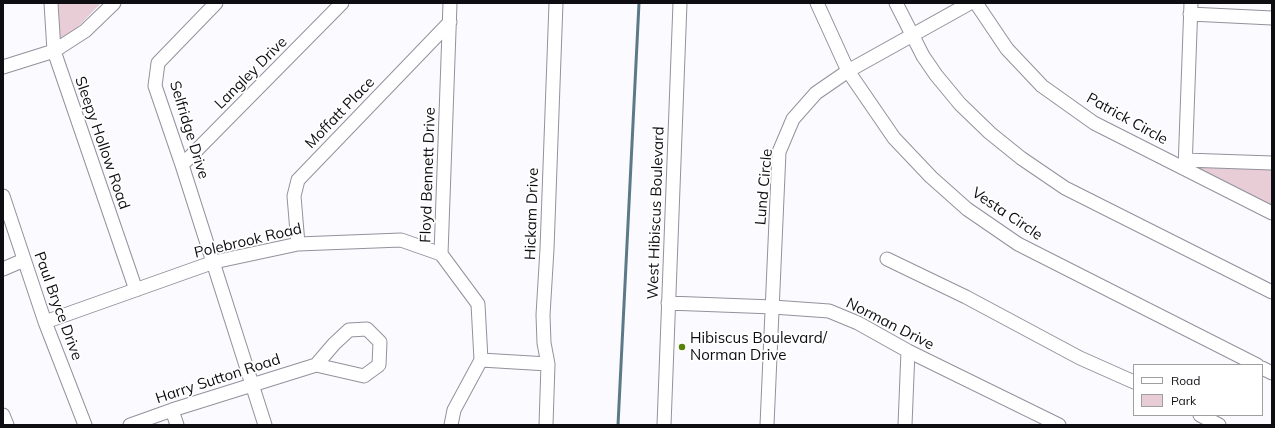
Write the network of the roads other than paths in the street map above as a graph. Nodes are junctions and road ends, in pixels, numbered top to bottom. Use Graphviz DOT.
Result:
graph roads {
  1 [pos="51,3"];
  2 [pos="114,3"];
  3 [pos="216,3"];
  4 [pos="342,3"];
  5 [pos="450,3"];
  6 [pos="556,3"];
  7 [pos="680,3"];
  8 [pos="818,3"];
  9 [pos="896,3"];
  10 [pos="970,3"];
  11 [pos="976,3"];
  12 [pos="1190,9"];
  13 [pos="1272,18"];
  14 [pos="450,22"];
  15 [pos="912,35"];
  16 [pos="54,51"];
  17 [pos="3,67"];
  18 [pos="848,70"];
  19 [pos="1272,163"];
  20 [pos="1185,164"];
  21 [pos="182,165"];
  22 [pos="3,196"];
  23 [pos="1272,213"];
  24 [pos="298,244"];
  25 [pos="441,254"];
  26 [pos="886,259"];
  27 [pos="24,260"];
  28 [pos="214,262"];
  29 [pos="3,269"];
  30 [pos="136,290"];
  31 [pos="1272,292"];
  32 [pos="668,303"];
  33 [pos="773,307"];
  34 [pos="45,322"];
  35 [pos="908,351"];
  36 [pos="481,360"];
  37 [pos="548,364"];
  38 [pos="1255,364"];
  39 [pos="316,365"];
  40 [pos="1263,368"];
  41 [pos="1272,373"];
  42 [pos="1133,382"];
  43 [pos="253,384"];
  44 [pos="172,410"];
  45 [pos="3,415"];
  46 [pos="1202,416"];
  47 [pos="7,425"];
  48 [pos="84,425"];
  49 [pos="130,425"];
  50 [pos="177,425"];
  51 [pos="265,425"];
  52 [pos="451,425"];
  53 [pos="546,425"];
  54 [pos="664,425"];
  55 [pos="767,425"];
  56 [pos="906,425"];
  57 [pos="1059,425"];
  58 [pos="1219,425"];
  1 -- 16 [label="street, Sleepy Hollow Road"];
  2 -- 16 [label="street"];
  3 -- 21 [label="street, Selfridge Drive"];
  4 -- 21 [label="street, Langley Drive"];
  5 -- 14 [label="street, Floyd Bennett Drive"];
  6 -- 37 [label="street, Hickam Drive"];
  7 -- 32 [label="street, West Hibiscus Boulevard"];
  8 -- 18 [label="street, Vesta Circle"];
  9 -- 15 [label="street"];
  10 -- 15 [label="street, Lund Circle"];
  11 -- 20 [label="street, Patrick Circle"];
  12 -- 13 [label="street"];
  12 -- 20 [label="street"];
  14 -- 24 [label="street, Moffatt Place"];
  14 -- 25 [label="street, Floyd Bennett Drive"];
  15 -- 18 [label="street, Lund Circle"];
  15 -- 31 [label="street"];
  16 -- 17 [label="street"];
  16 -- 30 [label="street, Sleepy Hollow Road"];
  18 -- 33 [label="street, Lund Circle"];
  18 -- 38 [label="street, Vesta Circle"];
  19 -- 20 [label="street"];
  20 -- 23 [label="street, Patrick Circle"];
  21 -- 28 [label="street, Selfridge Drive"];
  22 -- 27 [label="street, Paul Bryce Drive"];
  24 -- 25 [label="street, Polebrook Road"];
  24 -- 28 [label="street, Polebrook Road"];
  25 -- 36 [label="street, Floyd Bennett Drive"];
  26 -- 42 [label="street"];
  27 -- 29 [label="street"];
  27 -- 34 [label="street, Paul Bryce Drive"];
  28 -- 30 [label="street, Polebrook Road"];
  28 -- 43 [label="street, Selfridge Drive"];
  30 -- 34 [label="street, Polebrook Road"];
  32 -- 33 [label="street, Norman Drive"];
  32 -- 54 [label="street, West Hibiscus Boulevard"];
  33 -- 35 [label="street, Norman Drive"];
  33 -- 55 [label="street, Lund Circle"];
  34 -- 48 [label="street, Paul Bryce Drive"];
  35 -- 56 [label="street"];
  35 -- 57 [label="street, Norman Drive"];
  36 -- 37 [label="street"];
  36 -- 52 [label="street"];
  37 -- 53 [label="street, Hickam Drive"];
  39 -- 39 [label="street, Harry Sutton Road"];
  39 -- 43 [label="street, Harry Sutton Road"];
  40 -- 41 [label="street"];
  43 -- 44 [label="street, Harry Sutton Road"];
  43 -- 51 [label="street, Selfridge Drive"];
  44 -- 49 [label="street, Harry Sutton Road"];
  44 -- 50 [label="street"];
  45 -- 47 [label="street"];
  46 -- 58 [label="street"];
}
